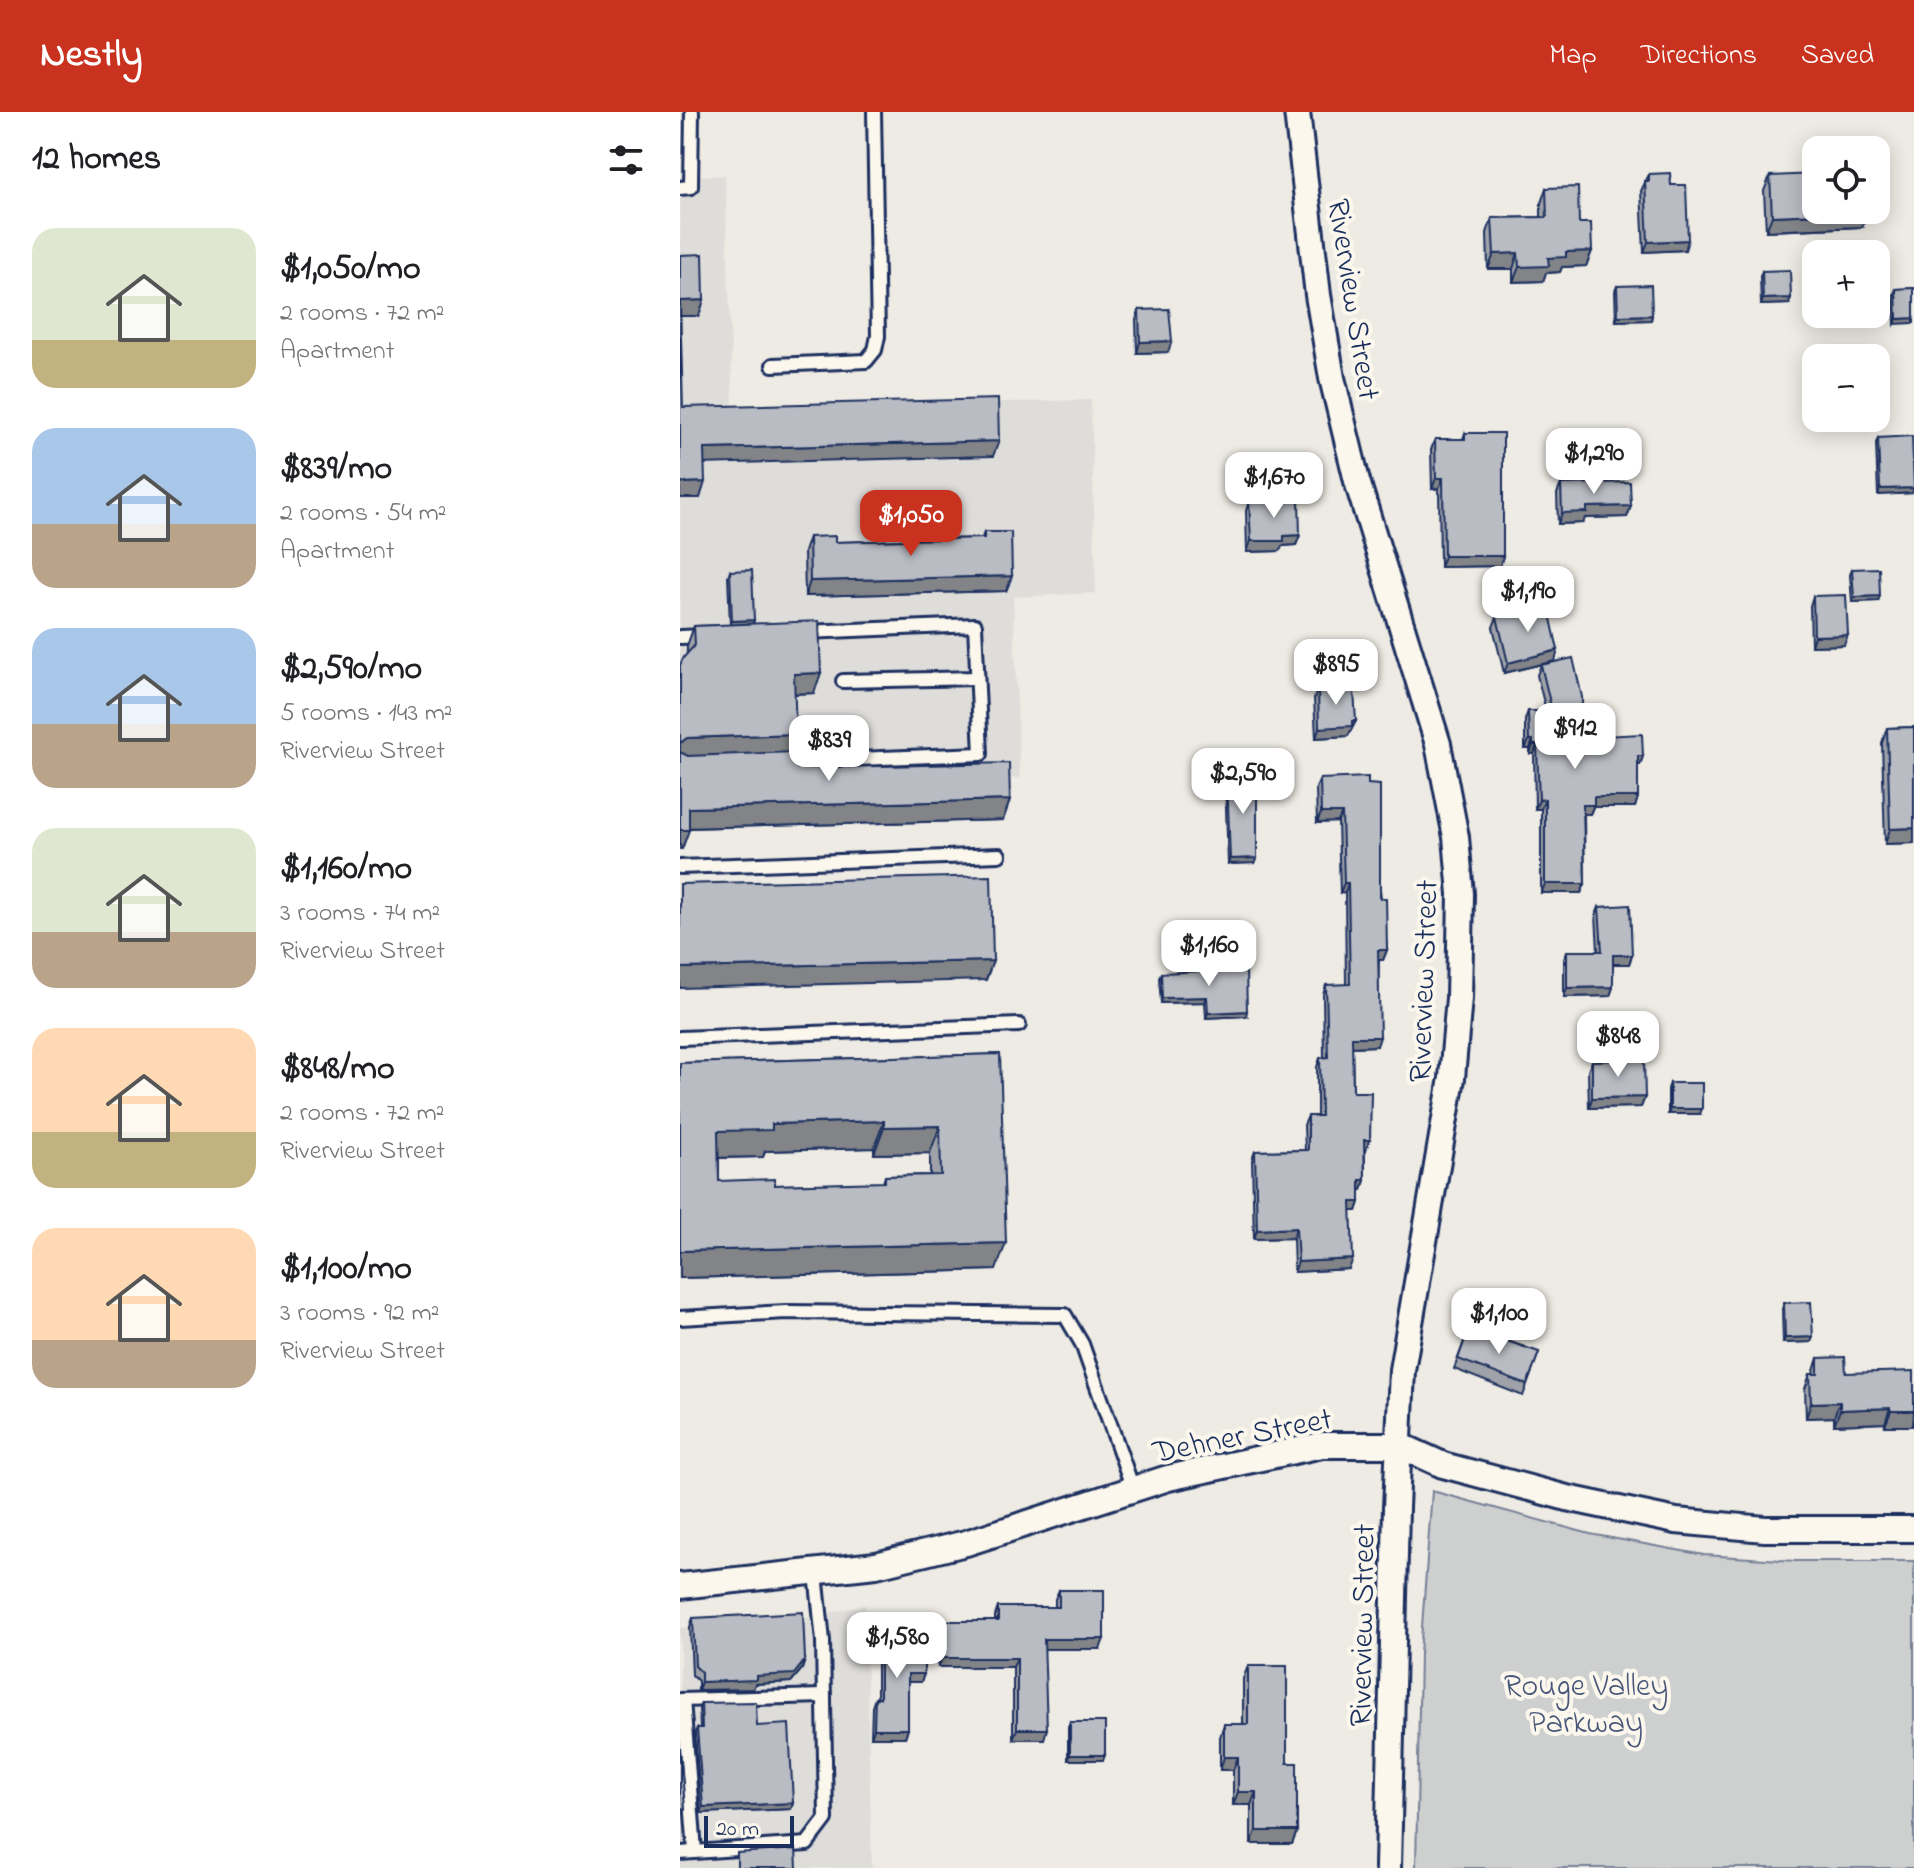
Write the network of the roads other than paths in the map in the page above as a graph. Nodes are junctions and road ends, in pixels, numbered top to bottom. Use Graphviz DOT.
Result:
graph roads {
  1 [pos="692,112"];
  2 [pos="874,112"];
  3 [pos="1297,112"];
  4 [pos="680,188"];
  5 [pos="773,365"];
  6 [pos="789,633"];
  7 [pos="727,635"];
  8 [pos="680,637"];
  9 [pos="977,678"];
  10 [pos="843,681"];
  11 [pos="775,762"];
  12 [pos="999,855"];
  13 [pos="680,867"];
  14 [pos="1019,1025"];
  15 [pos="680,1038"];
  16 [pos="680,1318"];
  17 [pos="1399,1445"];
  18 [pos="1133,1489"];
  19 [pos="1914,1529"];
  20 [pos="816,1573"];
  21 [pos="680,1586"];
  22 [pos="824,1696"];
  23 [pos="681,1700"];
  24 [pos="695,1851"];
  25 [pos="680,1853"];
  26 [pos="1388,1868"];
  1 -- 4 [label="lane"];
  2 -- 5 [label="lane"];
  3 -- 17 [label="street, Riverview Street"];
  6 -- 9 [label="lane"];
  7 -- 8 [label="lane"];
  9 -- 10 [label="lane"];
  9 -- 11 [label="lane"];
  12 -- 13 [label="lane"];
  14 -- 15 [label="lane"];
  16 -- 18 [label="lane"];
  17 -- 18 [label="street, Dehner Street"];
  17 -- 19 [label="street, Dehner Street"];
  17 -- 26 [label="street, Riverview Street"];
  18 -- 20 [label="street, Dehner Street"];
  20 -- 21 [label="street, Dehner Street"];
  20 -- 22 [label="lane"];
  22 -- 23 [label="lane"];
  22 -- 24 [label="lane"];
  23 -- 24 [label="lane"];
  24 -- 25 [label="lane"];
}
